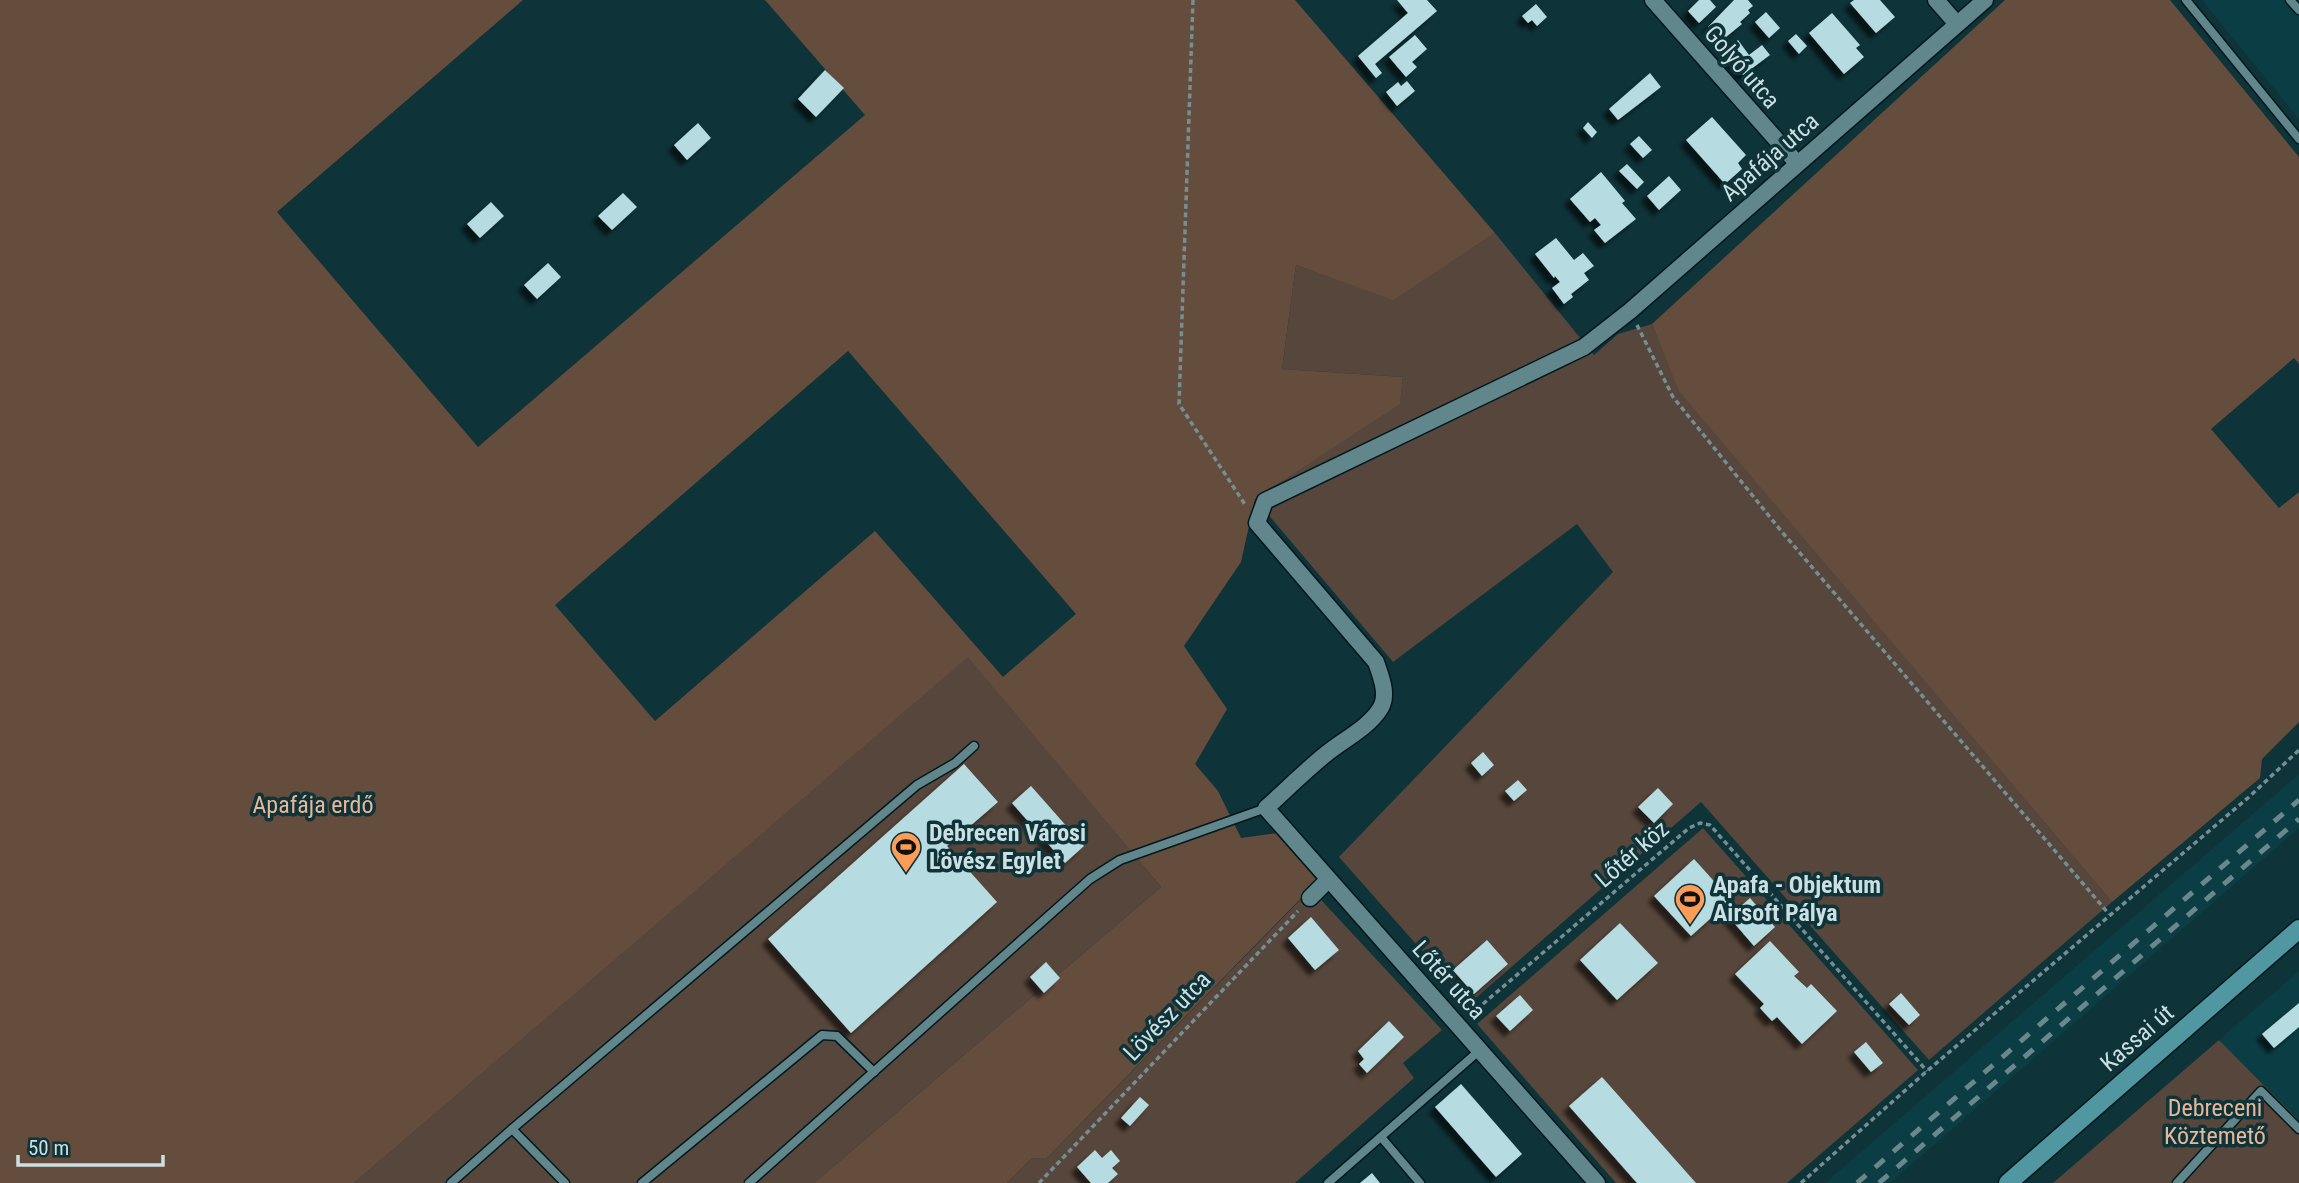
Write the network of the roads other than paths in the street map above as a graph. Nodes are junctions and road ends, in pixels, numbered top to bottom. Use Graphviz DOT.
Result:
graph roads {
  1 [pos="1653,0"];
  2 [pos="1936,0"];
  3 [pos="1985,0"];
  4 [pos="2186,0"];
  5 [pos="2290,0"];
  6 [pos="2299,10"];
  7 [pos="1957,24"];
  8 [pos="2299,139"];
  9 [pos="1797,163"];
  10 [pos="974,746"];
  11 [pos="1266,808"];
  12 [pos="1328,880"];
  13 [pos="1310,898"];
  14 [pos="2299,929"];
  15 [pos="1480,1050"];
  16 [pos="874,1072"];
  17 [pos="512,1129"];
  18 [pos="2299,1129"];
  19 [pos="1381,1137"];
  20 [pos="562,1182"];
  21 [pos="451,1183"];
  22 [pos="642,1183"];
  23 [pos="749,1183"];
  24 [pos="1328,1183"];
  25 [pos="1420,1183"];
  26 [pos="1597,1183"];
  27 [pos="2008,1183"];
  28 [pos="2177,1183"];
  1 -- 9 [label="street, Golyó utca"];
  2 -- 7 [label="street"];
  3 -- 7 [label="street, Apafája utca"];
  4 -- 8 [label="lane"];
  5 -- 6 [label="lane"];
  7 -- 9 [label="street, Apafája utca"];
  9 -- 11 [label="street, Apafája utca"];
  10 -- 17 [label="lane"];
  11 -- 12 [label="street, Lőtér utca"];
  11 -- 16 [label="lane"];
  12 -- 13 [label="street"];
  12 -- 15 [label="street, Lőtér utca"];
  14 -- 27 [label="main road, Kassai út"];
  15 -- 19 [label="lane"];
  15 -- 26 [label="street, Lőtér utca"];
  16 -- 22 [label="lane"];
  16 -- 23 [label="lane"];
  17 -- 20 [label="lane"];
  17 -- 21 [label="lane"];
  18 -- 28 [label="lane"];
  19 -- 24 [label="lane"];
  19 -- 25 [label="lane"];
}
